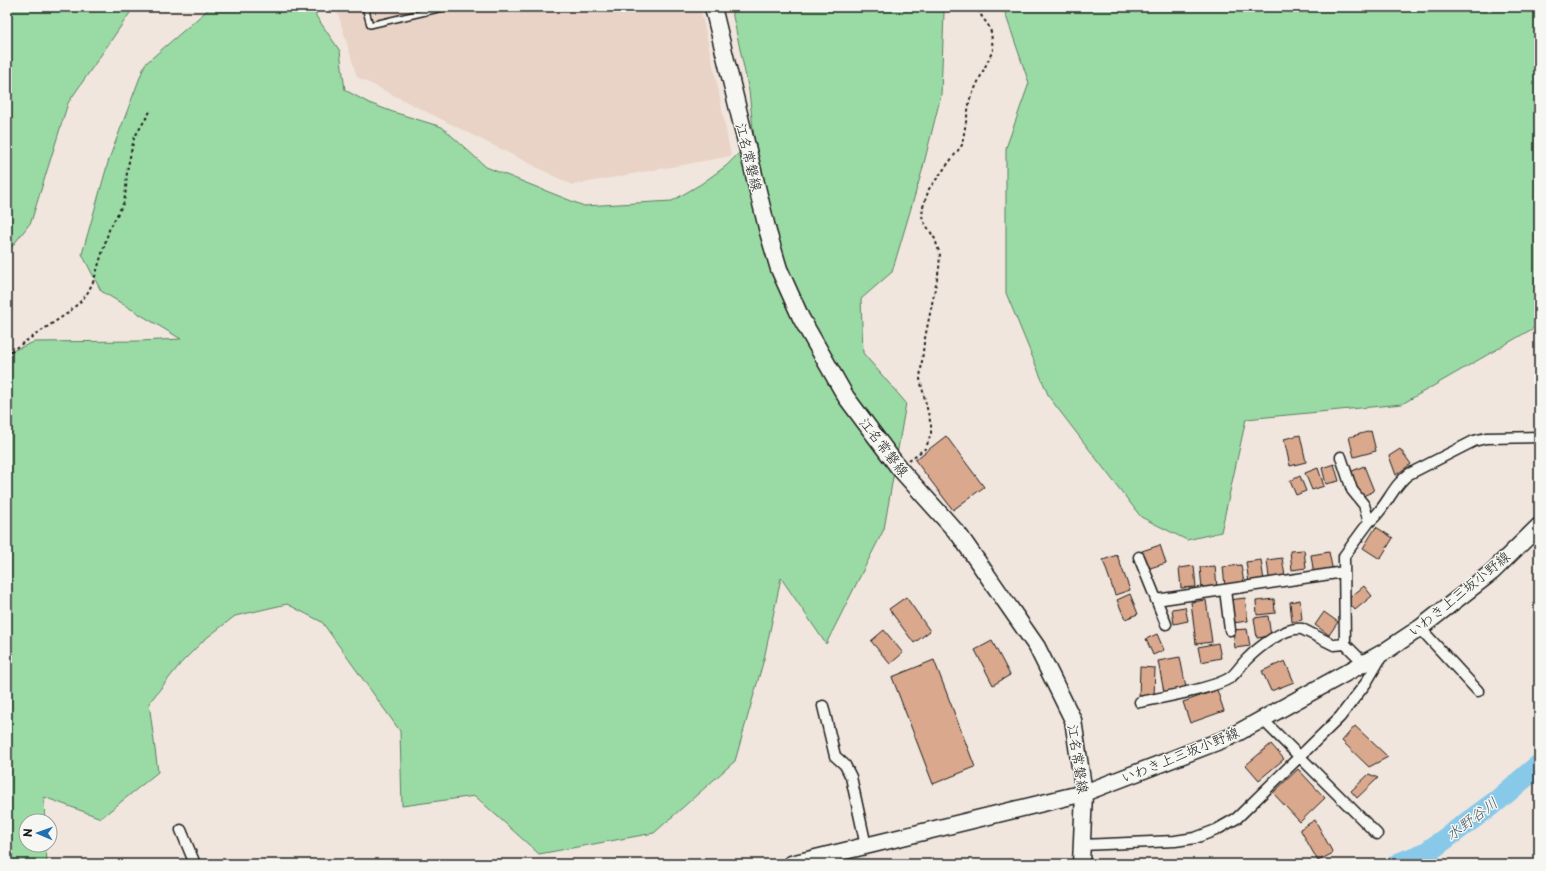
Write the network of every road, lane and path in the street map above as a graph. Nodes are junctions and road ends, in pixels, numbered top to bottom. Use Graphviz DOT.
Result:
graph roads {
  1 [pos="365,7"];
  2 [pos="447,7"];
  3 [pos="713,7"];
  4 [pos="975,7"];
  5 [pos="151,110"];
  6 [pos="7,356"];
  7 [pos="1539,437"];
  8 [pos="1341,457"];
  9 [pos="899,468"];
  10 [pos="1369,522"];
  11 [pos="1539,526"];
  12 [pos="1139,557"];
  13 [pos="1344,572"];
  14 [pos="1225,590"];
  15 [pos="1156,600"];
  16 [pos="1166,624"];
  17 [pos="1420,628"];
  18 [pos="1230,630"];
  19 [pos="1345,644"];
  20 [pos="1384,652"];
  21 [pos="1364,663"];
  22 [pos="1478,692"];
  23 [pos="1140,702"];
  24 [pos="823,706"];
  25 [pos="1262,719"];
  26 [pos="1299,756"];
  27 [pos="1084,793"];
  28 [pos="181,830"];
  29 [pos="1377,834"];
  30 [pos="1082,845"];
  31 [pos="866,846"];
  32 [pos="195,864"];
  33 [pos="791,864"];
  34 [pos="1081,864"];
  1 -- 2 [label="lane"];
  3 -- 9 [label="main road, 江名常磐線"];
  4 -- 9 [label="path"];
  5 -- 6 [label="path"];
  7 -- 10 [label="street"];
  8 -- 10 [label="street"];
  9 -- 27 [label="main road, 江名常磐線"];
  10 -- 13 [label="street"];
  11 -- 17 [label="main road, いわき上三坂小野線"];
  12 -- 15 [label="street"];
  13 -- 14 [label="street"];
  13 -- 19 [label="street"];
  14 -- 15 [label="street"];
  14 -- 18 [label="street"];
  15 -- 16 [label="street"];
  17 -- 20 [label="main road, いわき上三坂小野線"];
  17 -- 22 [label="street"];
  19 -- 21 [label="street"];
  19 -- 23 [label="street"];
  20 -- 21 [label="main road, いわき上三坂小野線"];
  20 -- 26 [label="street"];
  21 -- 25 [label="main road, いわき上三坂小野線"];
  24 -- 31 [label="street"];
  25 -- 26 [label="street"];
  25 -- 27 [label="main road, いわき上三坂小野線"];
  26 -- 29 [label="street"];
  26 -- 30 [label="street"];
  27 -- 30 [label="main road, 江名常磐線"];
  27 -- 31 [label="main road, いわき上三坂小野線"];
  28 -- 32 [label="street"];
  30 -- 34 [label="main road, 江名常磐線"];
  31 -- 33 [label="main road, いわき上三坂小野線"];
}
